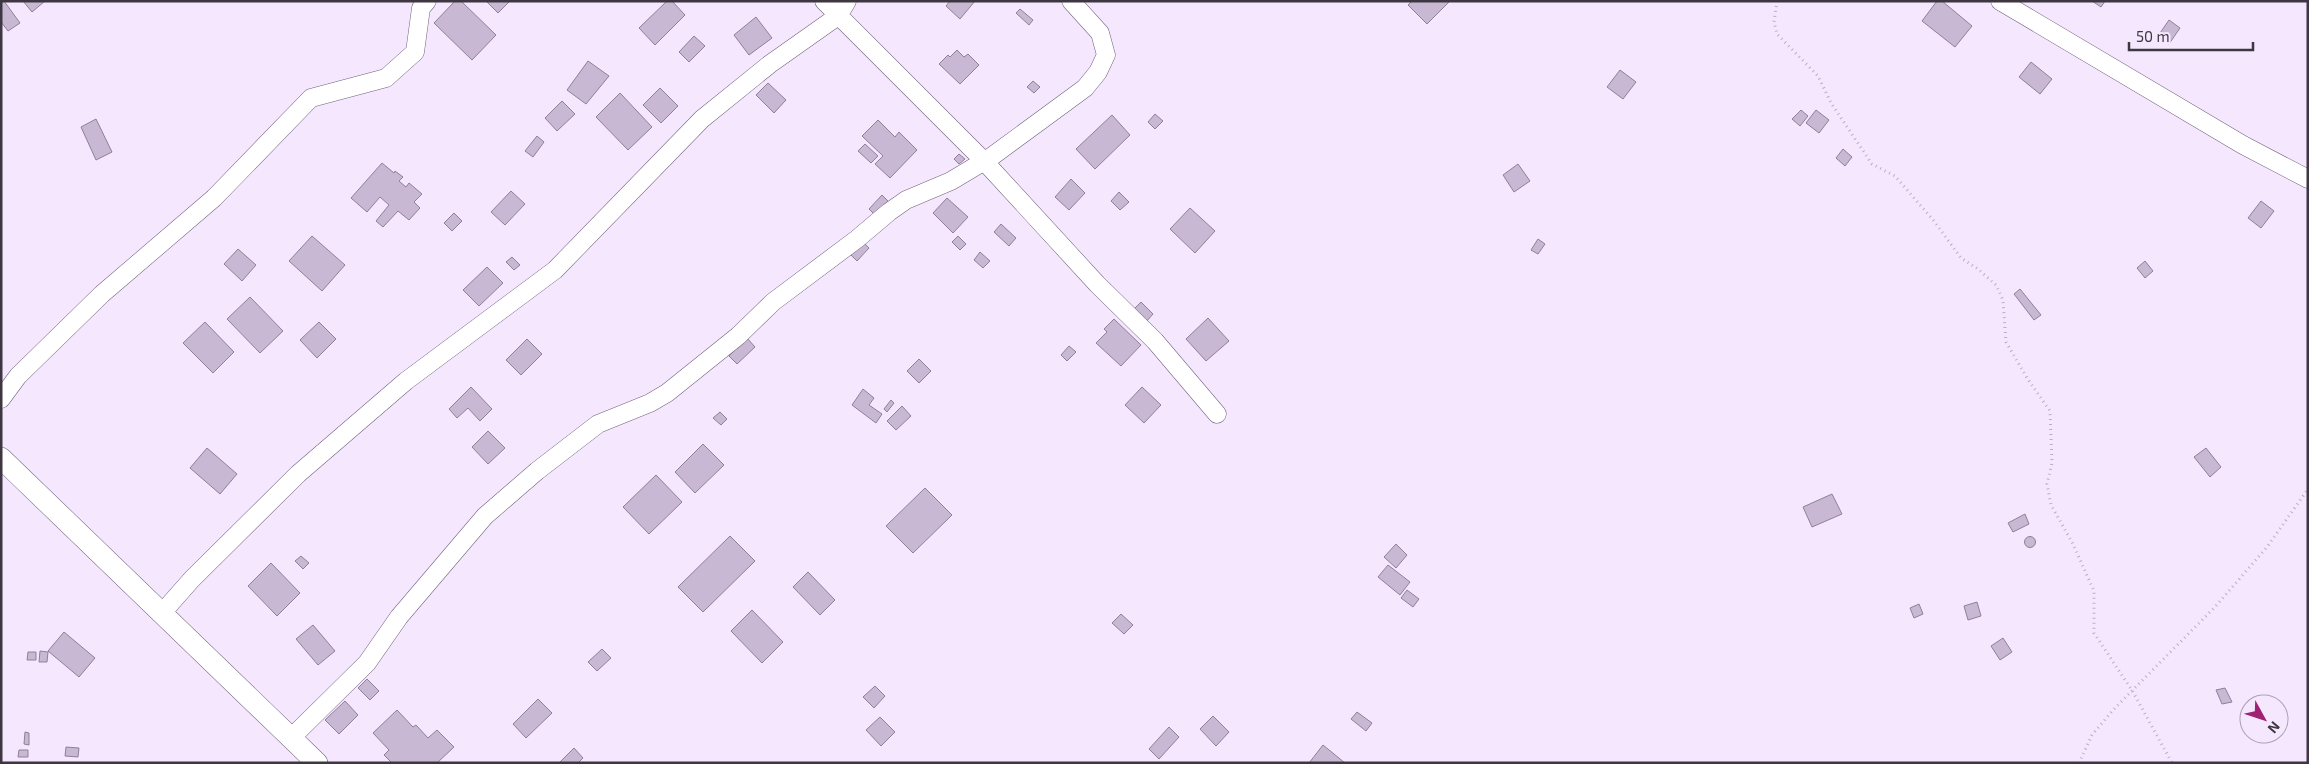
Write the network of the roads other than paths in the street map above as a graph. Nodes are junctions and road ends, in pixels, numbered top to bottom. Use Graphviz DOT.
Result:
graph roads {
  1 [pos="428,1"];
  2 [pos="824,1"];
  3 [pos="1071,1"];
  4 [pos="2000,1"];
  5 [pos="843,9"];
  6 [pos="984,161"];
  7 [pos="2308,179"];
  8 [pos="1,398"];
  9 [pos="1217,414"];
  10 [pos="1,458"];
  11 [pos="162,613"];
  12 [pos="291,738"];
  13 [pos="317,763"];
  1 -- 8 [label="street"];
  2 -- 5 [label="street"];
  3 -- 6 [label="street"];
  4 -- 7 [label="street"];
  5 -- 6 [label="street"];
  5 -- 11 [label="street"];
  6 -- 9 [label="street"];
  6 -- 12 [label="street"];
  10 -- 11 [label="street"];
  11 -- 12 [label="street"];
  12 -- 13 [label="street"];
}
